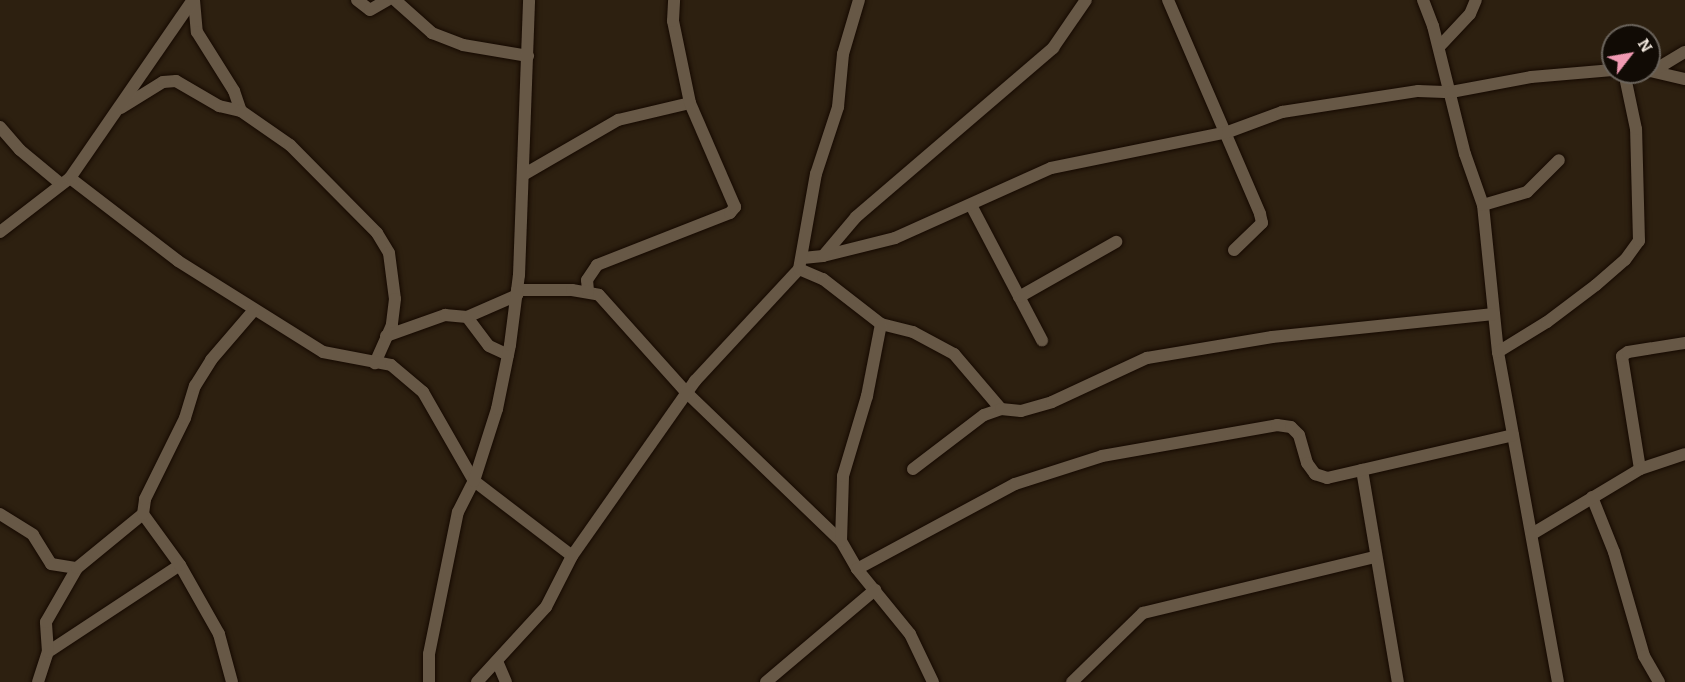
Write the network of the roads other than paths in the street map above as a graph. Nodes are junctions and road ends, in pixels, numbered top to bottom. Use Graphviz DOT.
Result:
graph roads {
  1 [pos="193,0"];
  2 [pos="357,0"];
  3 [pos="387,0"];
  4 [pos="395,0"];
  5 [pos="529,0"];
  6 [pos="674,0"];
  7 [pos="859,0"];
  8 [pos="1086,0"];
  9 [pos="1168,0"];
  10 [pos="1423,0"];
  11 [pos="1476,0"];
  12 [pos="1439,47"];
  13 [pos="1685,52"];
  14 [pos="528,56"];
  15 [pos="1661,65"];
  16 [pos="1601,71"];
  17 [pos="1661,73"];
  18 [pos="1685,79"];
  19 [pos="1627,84"];
  20 [pos="1451,92"];
  21 [pos="690,103"];
  22 [pos="121,108"];
  23 [pos="241,111"];
  24 [pos="0,127"];
  25 [pos="1228,132"];
  26 [pos="1559,160"];
  27 [pos="523,175"];
  28 [pos="65,181"];
  29 [pos="971,205"];
  30 [pos="1484,205"];
  31 [pos="0,232"];
  32 [pos="1116,242"];
  33 [pos="1234,250"];
  34 [pos="823,256"];
  35 [pos="801,263"];
  36 [pos="588,291"];
  37 [pos="517,292"];
  38 [pos="1019,297"];
  39 [pos="254,310"];
  40 [pos="1494,314"];
  41 [pos="467,317"];
  42 [pos="881,324"];
  43 [pos="386,336"];
  44 [pos="1042,340"];
  45 [pos="1685,343"];
  46 [pos="1498,352"];
  47 [pos="508,355"];
  48 [pos="375,363"];
  49 [pos="687,393"];
  50 [pos="1001,409"];
  51 [pos="1513,435"];
  52 [pos="1685,454"];
  53 [pos="913,469"];
  54 [pos="1640,469"];
  55 [pos="1362,470"];
  56 [pos="474,481"];
  57 [pos="1592,497"];
  58 [pos="0,514"];
  59 [pos="143,514"];
  60 [pos="1532,534"];
  61 [pos="841,542"];
  62 [pos="572,556"];
  63 [pos="1374,557"];
  64 [pos="180,565"];
  65 [pos="77,568"];
  66 [pos="857,569"];
  67 [pos="875,590"];
  68 [pos="48,652"];
  69 [pos="497,661"];
  70 [pos="233,681"];
  71 [pos="38,682"];
  72 [pos="429,682"];
  73 [pos="477,682"];
  74 [pos="506,682"];
  75 [pos="766,682"];
  76 [pos="933,682"];
  77 [pos="1072,682"];
  78 [pos="1398,682"];
  79 [pos="1558,682"];
  80 [pos="1659,682"];
  1 -- 22 [label="street"];
  1 -- 23 [label="street"];
  2 -- 3 [label="street"];
  4 -- 14 [label="street"];
  5 -- 14 [label="street"];
  6 -- 21 [label="street"];
  7 -- 35 [label="street"];
  8 -- 34 [label="street"];
  9 -- 25 [label="street"];
  10 -- 12 [label="street"];
  11 -- 12 [label="street"];
  12 -- 20 [label="street"];
  13 -- 15 [label="street"];
  14 -- 27 [label="street"];
  16 -- 20 [label="street"];
  17 -- 18 [label="street"];
  19 -- 46 [label="street"];
  20 -- 25 [label="street"];
  20 -- 30 [label="street"];
  21 -- 27 [label="street"];
  21 -- 36 [label="street"];
  22 -- 23 [label="street"];
  22 -- 28 [label="street"];
  23 -- 43 [label="street"];
  24 -- 28 [label="street"];
  25 -- 29 [label="street"];
  25 -- 33 [label="street"];
  26 -- 30 [label="street"];
  27 -- 37 [label="street"];
  28 -- 31 [label="street"];
  28 -- 39 [label="street"];
  29 -- 34 [label="street"];
  29 -- 38 [label="street"];
  30 -- 40 [label="street"];
  32 -- 38 [label="street"];
  34 -- 35 [label="street"];
  35 -- 42 [label="street"];
  35 -- 49 [label="street"];
  36 -- 37 [label="street"];
  36 -- 49 [label="street"];
  37 -- 41 [label="street"];
  37 -- 47 [label="street"];
  38 -- 44 [label="street"];
  39 -- 48 [label="street"];
  39 -- 59 [label="street"];
  40 -- 46 [label="street"];
  40 -- 50 [label="street"];
  41 -- 43 [label="street"];
  41 -- 47 [label="street"];
  42 -- 50 [label="street"];
  42 -- 61 [label="street"];
  43 -- 48 [label="street"];
  45 -- 54 [label="street"];
  46 -- 51 [label="street"];
  47 -- 56 [label="street"];
  48 -- 56 [label="street"];
  49 -- 61 [label="street"];
  49 -- 62 [label="street"];
  50 -- 53 [label="street"];
  51 -- 55 [label="street"];
  51 -- 60 [label="street"];
  52 -- 54 [label="street"];
  54 -- 57 [label="street"];
  55 -- 63 [label="street"];
  55 -- 66 [label="street"];
  56 -- 62 [label="street"];
  56 -- 72 [label="street"];
  57 -- 60 [label="street"];
  57 -- 80 [label="street"];
  58 -- 65 [label="street"];
  59 -- 64 [label="street"];
  59 -- 65 [label="street"];
  60 -- 79 [label="street"];
  61 -- 66 [label="street"];
  62 -- 69 [label="street"];
  63 -- 77 [label="street"];
  63 -- 78 [label="street"];
  64 -- 68 [label="street"];
  64 -- 70 [label="street"];
  65 -- 68 [label="street"];
  66 -- 67 [label="street"];
  67 -- 75 [label="street"];
  67 -- 76 [label="street"];
  68 -- 71 [label="street"];
  69 -- 73 [label="street"];
  69 -- 74 [label="street"];
}
